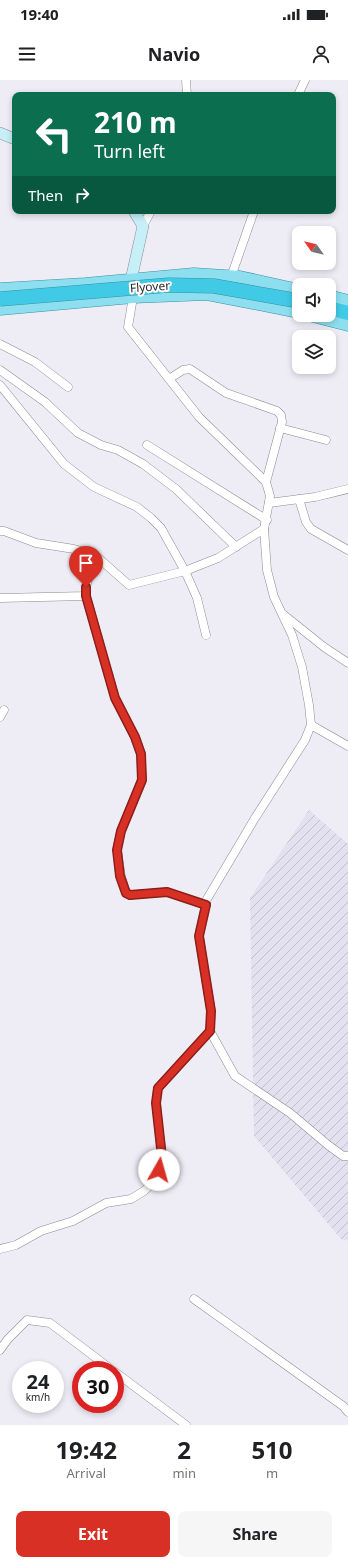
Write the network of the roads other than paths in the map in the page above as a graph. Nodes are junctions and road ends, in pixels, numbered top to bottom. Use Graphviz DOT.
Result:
graph roads {
  1 [pos="186,80"];
  2 [pos="305,80"];
  3 [pos="187,92"];
  4 [pos="299,92"];
  5 [pos="0,133"];
  6 [pos="12,138"];
  7 [pos="136,214"];
  8 [pos="149,214"];
  9 [pos="253,214"];
  10 [pos="143,226"];
  11 [pos="231,277"];
  12 [pos="130,280"];
  13 [pos="0,289"];
  14 [pos="292,289"];
  15 [pos="134,297"];
  16 [pos="336,298"];
  17 [pos="0,299"];
  18 [pos="292,300"];
  19 [pos="348,301"];
  20 [pos="0,309"];
  21 [pos="336,310"];
  22 [pos="292,311"];
  23 [pos="348,313"];
  24 [pos="336,322"];
  25 [pos="348,325"];
  26 [pos="0,344"];
  27 [pos="0,370"];
  28 [pos="169,379"];
  29 [pos="0,385"];
  30 [pos="68,387"];
  31 [pos="280,428"];
  32 [pos="326,440"];
  33 [pos="147,445"];
  34 [pos="266,482"];
  35 [pos="348,489"];
  36 [pos="300,499"];
  37 [pos="269,503"];
  38 [pos="267,520"];
  39 [pos="264,529"];
  40 [pos="0,531"];
  41 [pos="236,547"];
  42 [pos="348,550"];
  43 [pos="95,555"];
  44 [pos="185,571"];
  45 [pos="86,596"];
  46 [pos="0,598"];
  47 [pos="282,613"];
  48 [pos="206,635"];
  49 [pos="348,662"];
  50 [pos="311,725"];
  51 [pos="348,746"];
  52 [pos="206,905"];
  53 [pos="210,1031"];
  54 [pos="348,1156"];
  55 [pos="0,1249"];
  56 [pos="194,1300"];
  57 [pos="0,1350"];
  58 [pos="100,1361"];
  59 [pos="124,1379"];
  60 [pos="348,1412"];
  61 [pos="186,1425"];
  1 -- 3 [label="street"];
  2 -- 4 [label="street"];
  5 -- 6 [label="street"];
  7 -- 10 [label="street"];
  8 -- 10 [label="street"];
  9 -- 11 [label="street"];
  10 -- 12 [label="street"];
  11 -- 12 [label="main road"];
  11 -- 14 [label="main road"];
  12 -- 13 [label="main road"];
  12 -- 15 [label="street"];
  15 -- 20 [label="main road"];
  15 -- 22 [label="main road"];
  15 -- 28 [label="street"];
  16 -- 19 [label="main road"];
  17 -- 18 [label="highway, Flyover, bridge"];
  21 -- 23 [label="highway"];
  24 -- 25 [label="main road"];
  26 -- 30 [label="street"];
  27 -- 41 [label="street"];
  28 -- 31 [label="street"];
  28 -- 34 [label="street"];
  29 -- 44 [label="street"];
  31 -- 32 [label="street"];
  31 -- 34 [label="street"];
  33 -- 38 [label="street"];
  34 -- 37 [label="street"];
  35 -- 36 [label="street"];
  36 -- 37 [label="street"];
  36 -- 42 [label="street"];
  37 -- 38 [label="street"];
  38 -- 39 [label="street"];
  39 -- 41 [label="street"];
  39 -- 47 [label="street"];
  40 -- 43 [label="street"];
  41 -- 44 [label="street"];
  43 -- 44 [label="street"];
  43 -- 45 [label="street"];
  44 -- 48 [label="street"];
  45 -- 46 [label="street"];
  45 -- 52 [label="street"];
  47 -- 49 [label="street"];
  47 -- 50 [label="street"];
  50 -- 51 [label="street"];
  50 -- 52 [label="street"];
  52 -- 53 [label="street"];
  53 -- 54 [label="street"];
  53 -- 55 [label="street"];
  56 -- 60 [label="street"];
  57 -- 58 [label="street"];
  59 -- 61 [label="street"];
}
